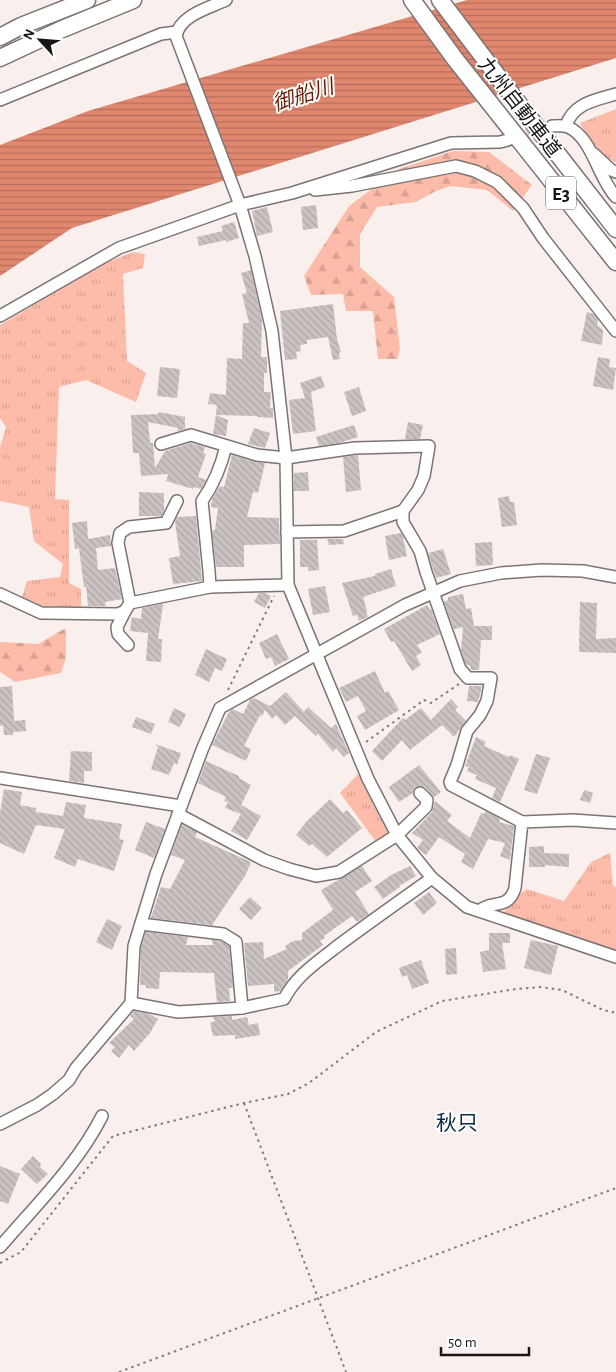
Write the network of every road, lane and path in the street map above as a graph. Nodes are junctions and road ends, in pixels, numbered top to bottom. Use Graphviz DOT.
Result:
graph roads {
  1 [pos="87,0"];
  2 [pos="133,0"];
  3 [pos="226,0"];
  4 [pos="405,0"];
  5 [pos="412,0"];
  6 [pos="440,0"];
  7 [pos="0,37"];
  8 [pos="177,37"];
  9 [pos="0,58"];
  10 [pos="455,59"];
  11 [pos="616,94"];
  12 [pos="0,100"];
  13 [pos="552,126"];
  14 [pos="566,126"];
  15 [pos="507,132"];
  16 [pos="588,147"];
  17 [pos="616,172"];
  18 [pos="292,193"];
  19 [pos="616,197"];
  20 [pos="240,205"];
  21 [pos="616,229"];
  22 [pos="616,262"];
  23 [pos="0,316"];
  24 [pos="616,331"];
  25 [pos="161,444"];
  26 [pos="226,446"];
  27 [pos="286,458"];
  28 [pos="177,501"];
  29 [pos="403,511"];
  30 [pos="287,532"];
  31 [pos="616,577"];
  32 [pos="283,586"];
  33 [pos="210,587"];
  34 [pos="433,591"];
  35 [pos="0,594"];
  36 [pos="128,607"];
  37 [pos="128,645"];
  38 [pos="316,655"];
  39 [pos="468,678"];
  40 [pos="220,708"];
  41 [pos="356,749"];
  42 [pos="0,778"];
  43 [pos="420,793"];
  44 [pos="179,810"];
  45 [pos="522,822"];
  46 [pos="616,823"];
  47 [pos="397,835"];
  48 [pos="432,878"];
  49 [pos="478,911"];
  50 [pos="141,924"];
  51 [pos="616,957"];
  52 [pos="131,1003"];
  53 [pos="242,1008"];
  54 [pos="616,1012"];
  55 [pos="244,1103"];
  56 [pos="102,1116"];
  57 [pos="0,1124"];
  58 [pos="616,1188"];
  59 [pos="0,1247"];
  60 [pos="0,1263"];
  61 [pos="319,1298"];
  62 [pos="119,1372"];
  63 [pos="346,1372"];
  1 -- 7 [label="highway"];
  2 -- 9 [label="highway"];
  3 -- 8 [label="street"];
  4 -- 10 [label="highway"];
  5 -- 10 [label="highway, 九州自動車道 / E3"];
  6 -- 21 [label="highway, 九州自動車道 / E3"];
  8 -- 12 [label="street"];
  8 -- 20 [label="street"];
  10 -- 15 [label="highway, 九州自動車道 / E3"];
  11 -- 14 [label="street"];
  13 -- 14 [label="street"];
  14 -- 16 [label="street"];
  15 -- 18 [label="street"];
  15 -- 22 [label="highway, 九州自動車道 / E3"];
  16 -- 17 [label="street"];
  16 -- 19 [label="street"];
  18 -- 20 [label="street"];
  18 -- 24 [label="street"];
  20 -- 23 [label="street"];
  20 -- 27 [label="street"];
  25 -- 26 [label="street"];
  26 -- 27 [label="street"];
  26 -- 33 [label="street"];
  27 -- 29 [label="street"];
  27 -- 30 [label="street"];
  28 -- 36 [label="street"];
  29 -- 30 [label="street"];
  29 -- 34 [label="street"];
  30 -- 32 [label="street"];
  31 -- 34 [label="street"];
  32 -- 33 [label="street"];
  32 -- 38 [label="street"];
  32 -- 40 [label="path"];
  33 -- 36 [label="street"];
  34 -- 38 [label="street"];
  34 -- 39 [label="street"];
  35 -- 36 [label="street"];
  36 -- 37 [label="street"];
  38 -- 40 [label="street"];
  38 -- 41 [label="street"];
  39 -- 41 [label="path"];
  39 -- 45 [label="street"];
  40 -- 44 [label="street"];
  41 -- 47 [label="street"];
  42 -- 44 [label="street"];
  43 -- 47 [label="street"];
  44 -- 47 [label="street"];
  44 -- 50 [label="street"];
  45 -- 46 [label="street"];
  45 -- 49 [label="street"];
  47 -- 48 [label="street"];
  48 -- 49 [label="street"];
  48 -- 53 [label="street"];
  49 -- 51 [label="street"];
  50 -- 52 [label="street"];
  50 -- 53 [label="street"];
  52 -- 53 [label="street"];
  52 -- 57 [label="street"];
  54 -- 55 [label="path"];
  55 -- 60 [label="path"];
  55 -- 61 [label="path"];
  56 -- 59 [label="street"];
  58 -- 61 [label="path"];
  61 -- 62 [label="path"];
  61 -- 63 [label="path"];
}
